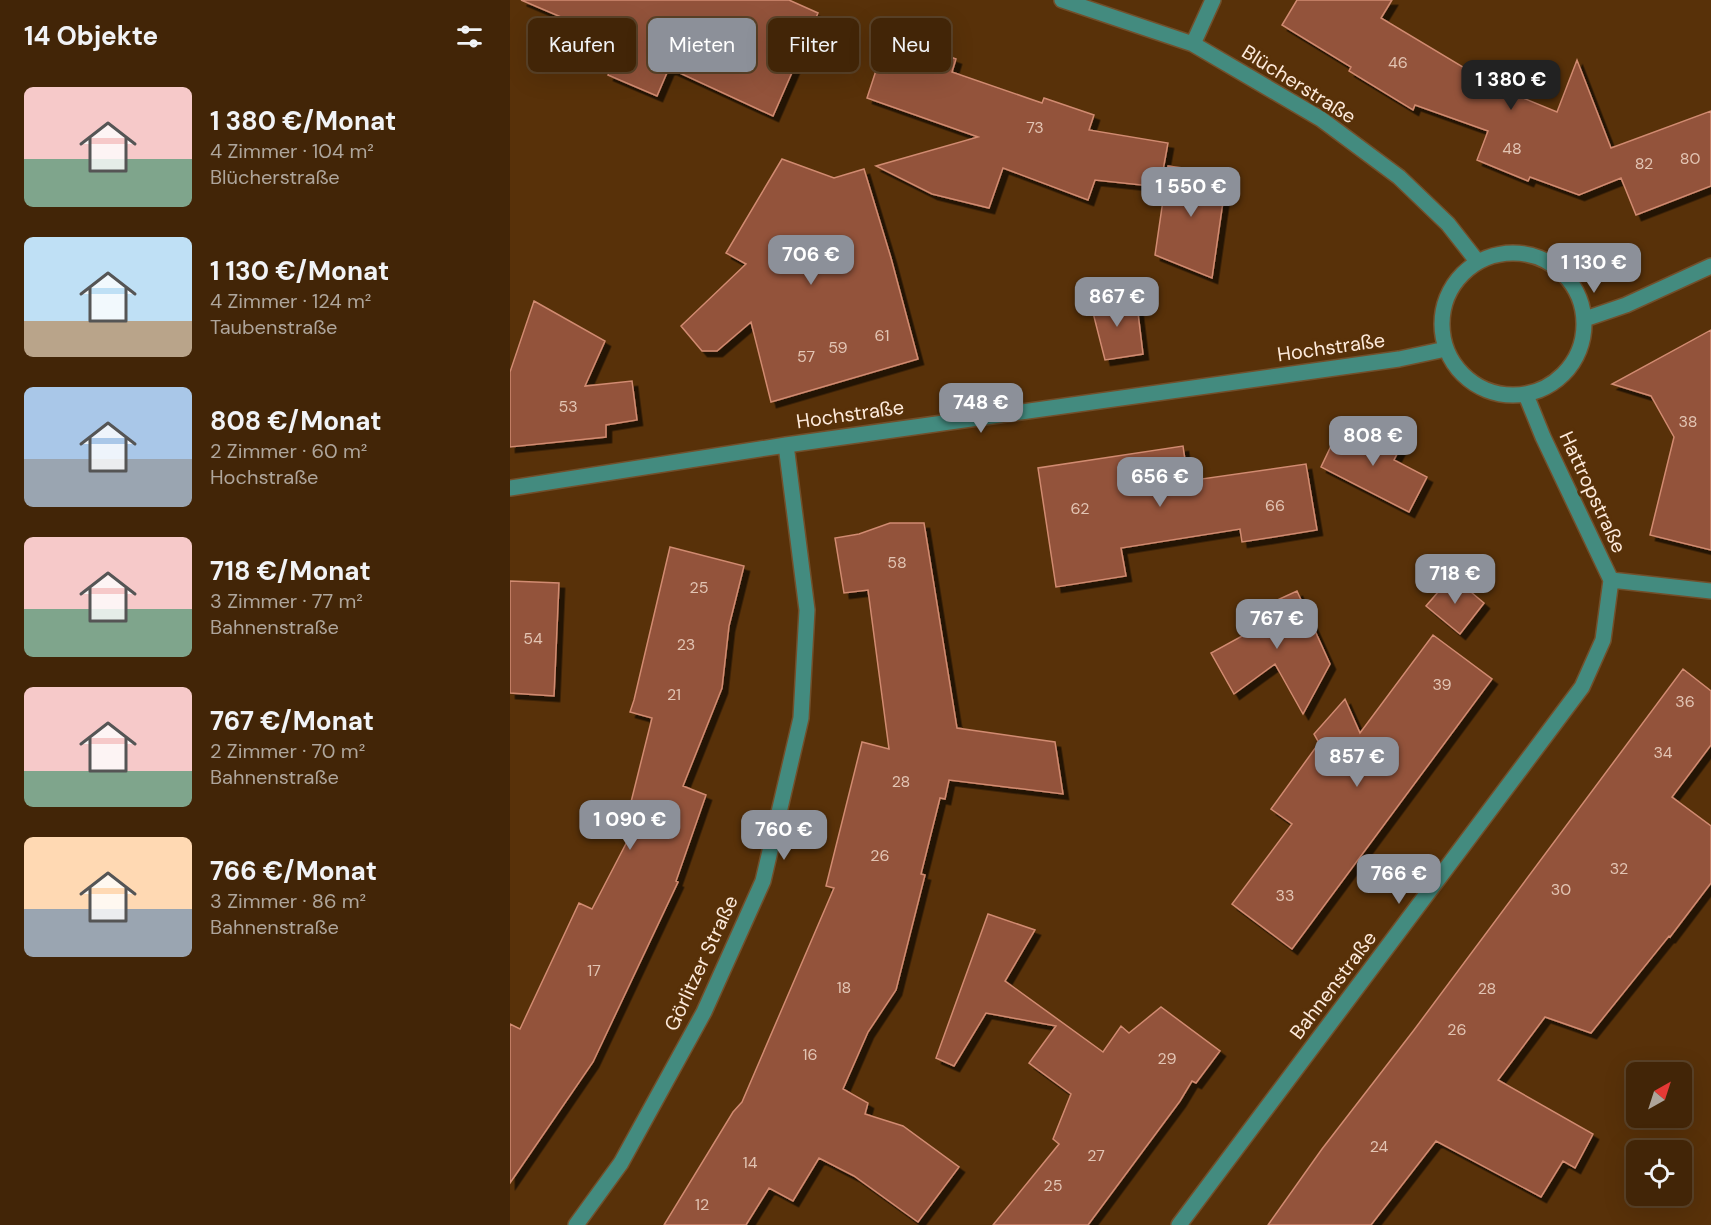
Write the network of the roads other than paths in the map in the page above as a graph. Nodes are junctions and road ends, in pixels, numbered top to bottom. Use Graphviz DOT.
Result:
graph roads {
  1 [pos="1062,0"];
  2 [pos="1212,0"];
  3 [pos="1193,44"];
  4 [pos="1477,261"];
  5 [pos="1711,266"];
  6 [pos="1585,319"];
  7 [pos="1446,349"];
  8 [pos="1526,395"];
  9 [pos="786,445"];
  10 [pos="510,488"];
  11 [pos="1611,579"];
  12 [pos="1711,591"];
  13 [pos="576,1225"];
  14 [pos="1179,1225"];
  1 -- 3 [label="street, Blücherstraße"];
  2 -- 3 [label="street"];
  3 -- 4 [label="street, Blücherstraße"];
  4 -- 6 [label="street"];
  4 -- 7 [label="street"];
  5 -- 6 [label="street"];
  6 -- 8 [label="street"];
  7 -- 8 [label="street"];
  7 -- 9 [label="street, Hochstraße"];
  8 -- 11 [label="street, Hattropstraße"];
  9 -- 10 [label="street, Hochstraße"];
  9 -- 13 [label="street, Görlitzer Straße"];
  11 -- 12 [label="street, Hattropstraße"];
  11 -- 14 [label="street, Bahnenstraße"];
}
